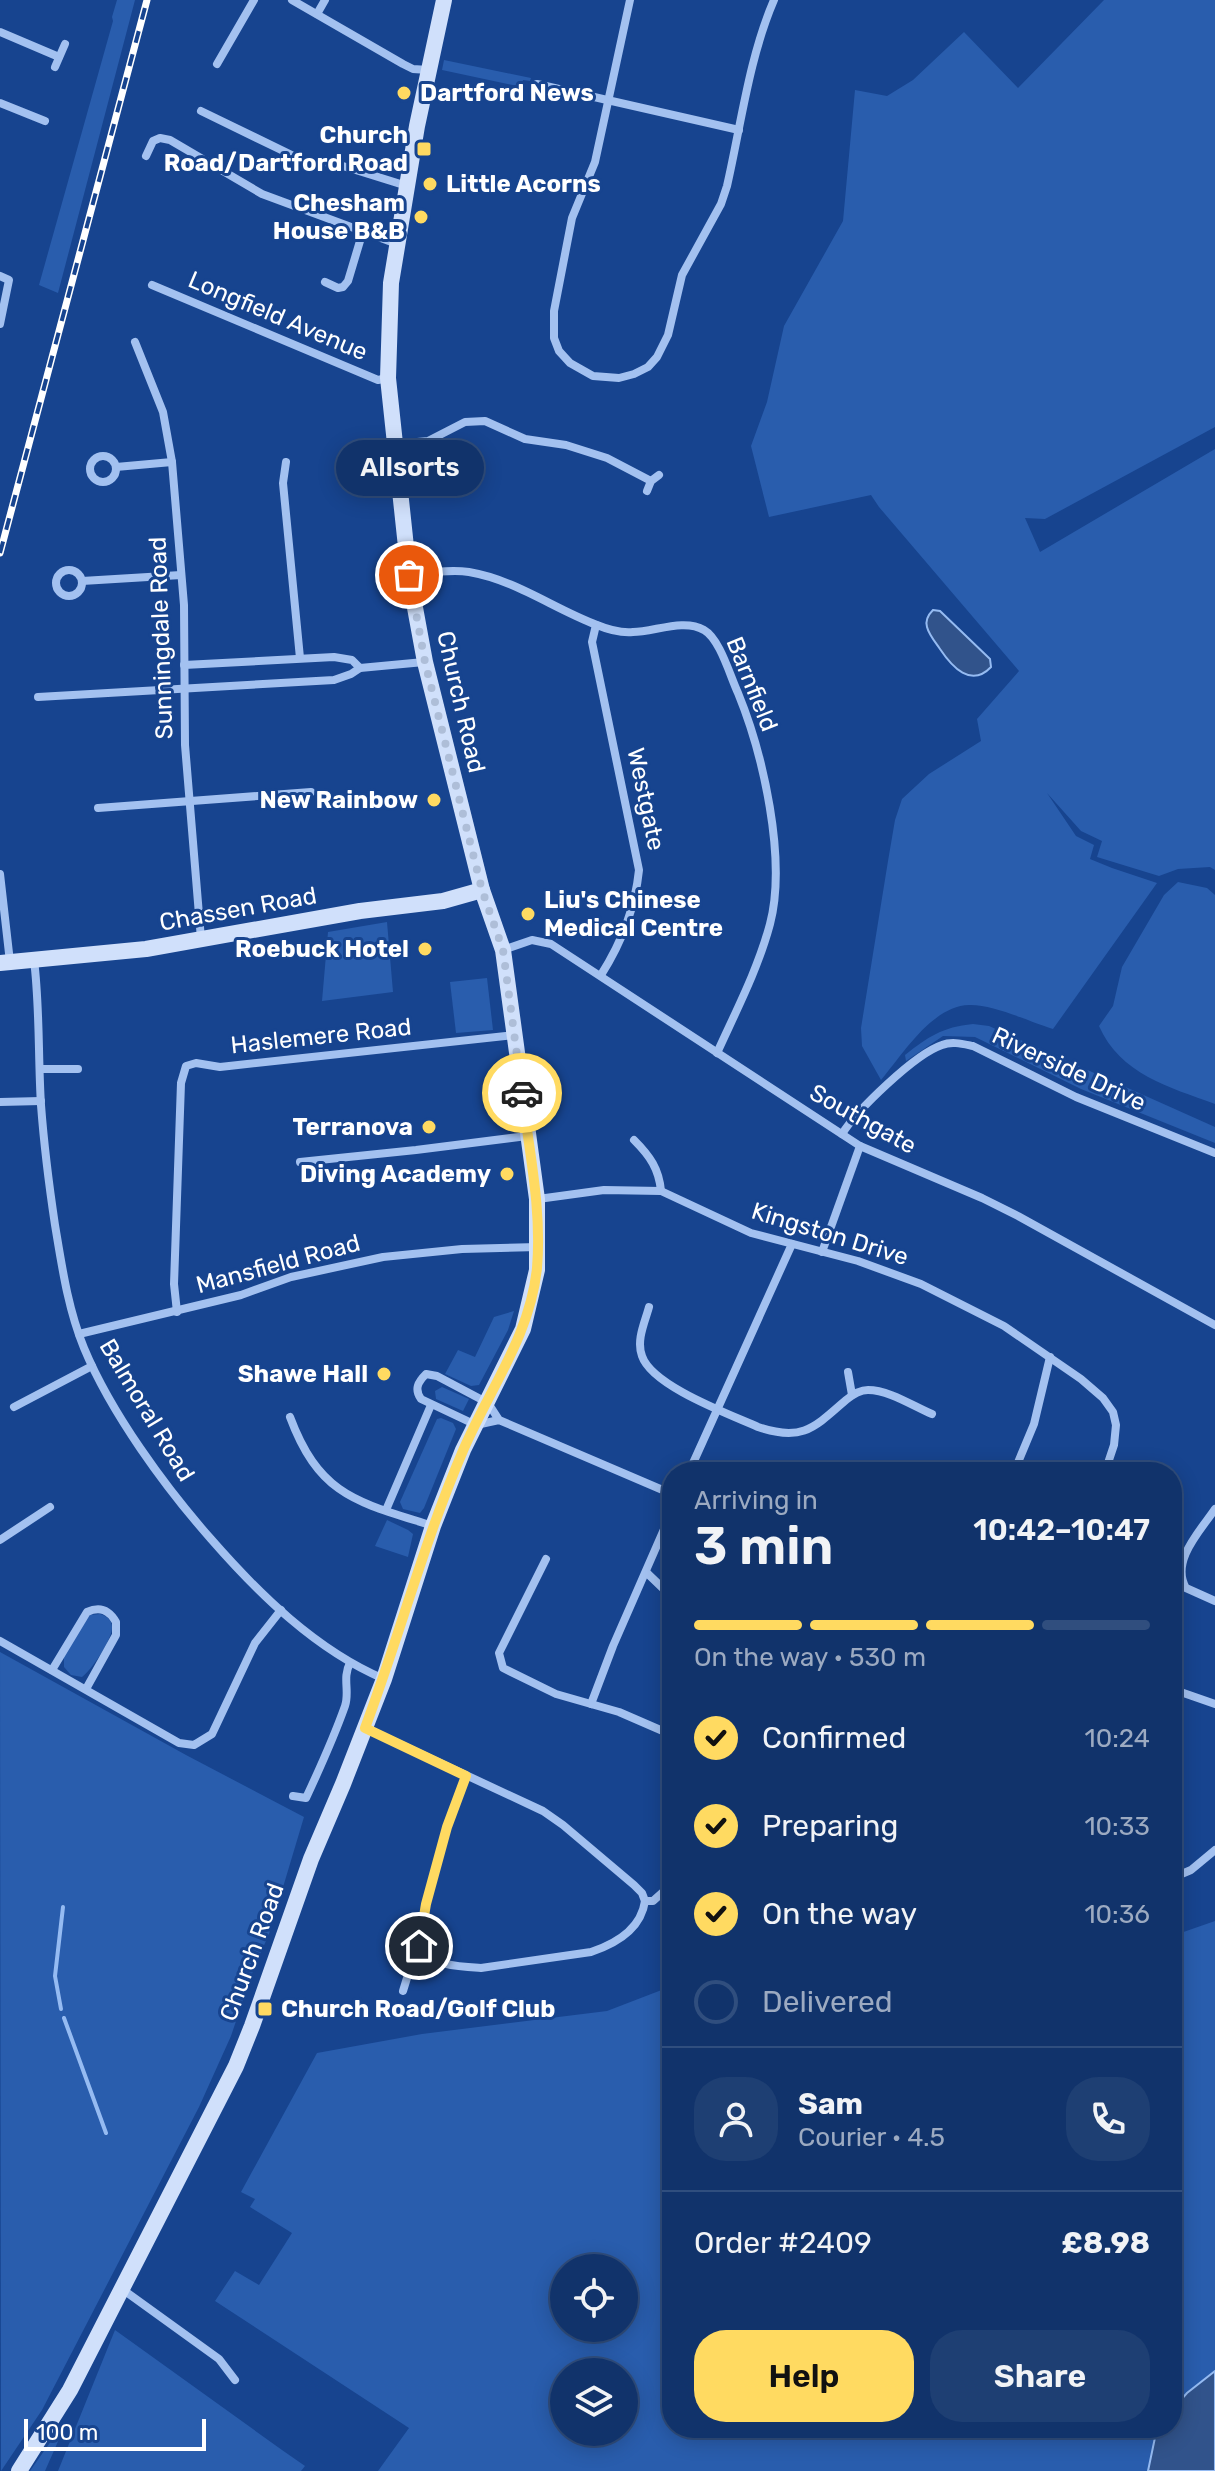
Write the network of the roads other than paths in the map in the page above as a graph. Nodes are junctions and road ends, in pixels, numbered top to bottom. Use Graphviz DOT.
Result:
graph roads {
  1 [pos="254,0"];
  2 [pos="292,0"];
  3 [pos="325,0"];
  4 [pos="444,0"];
  5 [pos="630,0"];
  6 [pos="774,0"];
  7 [pos="317,14"];
  8 [pos="0,32"];
  9 [pos="65,44"];
  10 [pos="59,57"];
  11 [pos="217,64"];
  12 [pos="55,67"];
  13 [pos="428,70"];
  14 [pos="537,84"];
  15 [pos="608,99"];
  16 [pos="0,103"];
  17 [pos="201,111"];
  18 [pos="45,121"];
  19 [pos="739,130"];
  20 [pos="146,156"];
  21 [pos="407,186"];
  22 [pos="363,231"];
  23 [pos="398,244"];
  24 [pos="4,278"];
  25 [pos="325,282"];
  26 [pos="152,285"];
  27 [pos="0,324"];
  28 [pos="135,342"];
  29 [pos="388,378"];
  30 [pos="395,444"];
  31 [pos="172,462"];
  32 [pos="286,462"];
  33 [pos="116,467"];
  34 [pos="647,491"];
  35 [pos="181,575"];
  36 [pos="409,575"];
  37 [pos="82,581"];
  38 [pos="596,625"];
  39 [pos="300,658"];
  40 [pos="425,662"];
  41 [pos="184,665"];
  42 [pos="360,668"];
  43 [pos="184,687"];
  44 [pos="38,697"];
  45 [pos="311,792"];
  46 [pos="190,803"];
  47 [pos="98,808"];
  48 [pos="0,874"];
  49 [pos="482,890"];
  50 [pos="201,939"];
  51 [pos="503,950"];
  52 [pos="34,960"];
  53 [pos="5,962"];
  54 [pos="601,975"];
  55 [pos="516,1035"];
  56 [pos="717,1053"];
  57 [pos="40,1069"];
  58 [pos="78,1069"];
  59 [pos="41,1101"];
  60 [pos="0,1102"];
  61 [pos="842,1134"];
  62 [pos="527,1136"];
  63 [pos="634,1140"];
  64 [pos="860,1146"];
  65 [pos="1215,1153"];
  66 [pos="300,1162"];
  67 [pos="661,1191"];
  68 [pos="537,1199"];
  69 [pos="792,1244"];
  70 [pos="538,1247"];
  71 [pos="822,1252"];
  72 [pos="649,1307"];
  73 [pos="177,1312"];
  74 [pos="1215,1325"];
  75 [pos="79,1334"];
  76 [pos="1050,1357"];
  77 [pos="92,1366"];
  78 [pos="848,1372"];
  79 [pos="852,1395"];
  80 [pos="488,1403"];
  81 [pos="431,1405"];
  82 [pos="14,1407"];
  83 [pos="719,1409"];
  84 [pos="932,1414"];
  85 [pos="290,1417"];
  86 [pos="499,1420"];
  87 [pos="476,1425"];
  88 [pos="694,1462"];
  89 [pos="1018,1462"];
  90 [pos="1108,1462"];
  91 [pos="662,1490"];
  92 [pos="50,1507"];
  93 [pos="1215,1509"];
  94 [pos="386,1510"];
  95 [pos="433,1526"];
  96 [pos="662,1536"];
  97 [pos="0,1540"];
  98 [pos="546,1559"];
  99 [pos="1182,1570"];
  100 [pos="647,1573"];
  101 [pos="1182,1576"];
  102 [pos="662,1587"];
  103 [pos="1215,1601"];
  104 [pos="281,1610"];
  105 [pos="0,1641"];
  106 [pos="350,1663"];
  107 [pos="52,1670"];
  108 [pos="384,1679"];
  109 [pos="86,1689"];
  110 [pos="1182,1692"];
  111 [pos="591,1704"];
  112 [pos="1215,1704"];
  113 [pos="365,1728"];
  114 [pos="662,1731"];
  115 [pos="466,1776"];
  116 [pos="293,1796"];
  117 [pos="1215,1850"];
  118 [pos="1182,1874"];
  119 [pos="662,1893"];
  120 [pos="645,1901"];
  121 [pos="425,1955"];
  122 [pos="403,1991"];
  123 [pos="122,2289"];
  124 [pos="235,2380"];
  125 [pos="19,2471"];
  1 -- 11 [label="street"];
  2 -- 7 [label="street"];
  3 -- 7 [label="street"];
  4 -- 13 [label="main road, Church Road"];
  5 -- 15 [label="street"];
  6 -- 19 [label="street"];
  7 -- 13 [label="street"];
  8 -- 10 [label="street"];
  9 -- 10 [label="street"];
  10 -- 12 [label="street"];
  13 -- 21 [label="main road, Church Road"];
  14 -- 15 [label="street"];
  15 -- 19 [label="street"];
  15 -- 19 [label="street"];
  16 -- 18 [label="street"];
  17 -- 21 [label="street"];
  20 -- 22 [label="street"];
  21 -- 23 [label="main road, Church Road"];
  22 -- 23 [label="street"];
  22 -- 25 [label="street"];
  23 -- 29 [label="main road, Church Road"];
  24 -- 27 [label="street"];
  26 -- 29 [label="street, Longfield Avenue"];
  28 -- 31 [label="street, Sunningdale Road"];
  29 -- 30 [label="main road, Church Road"];
  30 -- 34 [label="street"];
  30 -- 36 [label="main road, Church Road"];
  31 -- 33 [label="street"];
  31 -- 35 [label="street, Sunningdale Road"];
  32 -- 39 [label="street"];
  35 -- 37 [label="street"];
  35 -- 41 [label="street, Sunningdale Road"];
  36 -- 38 [label="street, Barnfield"];
  36 -- 40 [label="main road, Church Road"];
  38 -- 54 [label="street, Westgate"];
  38 -- 56 [label="street, Barnfield"];
  39 -- 41 [label="street"];
  39 -- 42 [label="street"];
  40 -- 42 [label="street"];
  40 -- 49 [label="main road, Church Road"];
  41 -- 43 [label="street, Sunningdale Road"];
  42 -- 43 [label="street"];
  43 -- 44 [label="street"];
  43 -- 46 [label="street, Sunningdale Road"];
  45 -- 46 [label="street"];
  46 -- 47 [label="street"];
  46 -- 50 [label="street, Sunningdale Road"];
  48 -- 53 [label="street"];
  49 -- 50 [label="main road, Chassen Road"];
  49 -- 51 [label="main road, Church Road"];
  50 -- 52 [label="main road, Chassen Road"];
  51 -- 54 [label="street, Southgate"];
  51 -- 55 [label="main road, Church Road"];
  52 -- 53 [label="main road, Chassen Road"];
  52 -- 57 [label="street, Balmoral Road"];
  54 -- 56 [label="street, Southgate"];
  55 -- 62 [label="main road, Church Road"];
  55 -- 73 [label="street, Haslemere Road"];
  56 -- 61 [label="street, Southgate"];
  57 -- 58 [label="street"];
  57 -- 59 [label="street, Balmoral Road"];
  59 -- 60 [label="street"];
  59 -- 75 [label="street, Balmoral Road"];
  61 -- 64 [label="street, Southgate"];
  61 -- 65 [label="street, Riverside Drive"];
  62 -- 66 [label="street"];
  62 -- 68 [label="main road, Church Road"];
  63 -- 67 [label="street"];
  64 -- 71 [label="street"];
  64 -- 74 [label="street, Southgate"];
  67 -- 68 [label="street, Kingston Drive"];
  67 -- 69 [label="street, Kingston Drive"];
  68 -- 70 [label="main road, Church Road"];
  69 -- 71 [label="street, Kingston Drive"];
  69 -- 83 [label="street"];
  70 -- 73 [label="street, Mansfield Road"];
  70 -- 80 [label="main road, Church Road"];
  71 -- 76 [label="street, Kingston Drive"];
  72 -- 83 [label="street"];
  73 -- 75 [label="street, Mansfield Road"];
  75 -- 77 [label="street, Balmoral Road"];
  76 -- 89 [label="street"];
  76 -- 90 [label="street, Kingston Drive"];
  77 -- 82 [label="street"];
  77 -- 104 [label="street, Balmoral Road"];
  78 -- 79 [label="street"];
  79 -- 83 [label="street"];
  79 -- 84 [label="street"];
  80 -- 81 [label="street"];
  80 -- 86 [label="street"];
  80 -- 87 [label="main road, Church Road"];
  81 -- 87 [label="street"];
  81 -- 94 [label="street"];
  83 -- 88 [label="street"];
  85 -- 94 [label="street"];
  86 -- 87 [label="street"];
  86 -- 91 [label="street"];
  87 -- 95 [label="main road, Church Road"];
  92 -- 97 [label="street"];
  93 -- 99 [label="street"];
  94 -- 95 [label="street"];
  95 -- 108 [label="main road, Church Road"];
  96 -- 100 [label="street"];
  98 -- 111 [label="street"];
  100 -- 102 [label="street"];
  100 -- 111 [label="street"];
  101 -- 103 [label="street"];
  104 -- 106 [label="street, Balmoral Road"];
  104 -- 109 [label="street"];
  105 -- 107 [label="street"];
  106 -- 108 [label="street, Balmoral Road"];
  106 -- 116 [label="street"];
  107 -- 109 [label="street"];
  107 -- 109 [label="street"];
  108 -- 113 [label="main road, Church Road"];
  110 -- 112 [label="street"];
  111 -- 114 [label="street"];
  113 -- 115 [label="street"];
  113 -- 123 [label="main road, Church Road"];
  115 -- 120 [label="street"];
  115 -- 121 [label="street"];
  117 -- 118 [label="street"];
  119 -- 120 [label="street"];
  120 -- 121 [label="street"];
  121 -- 122 [label="street"];
  123 -- 124 [label="street"];
  123 -- 125 [label="main road, Church Road"];
}
